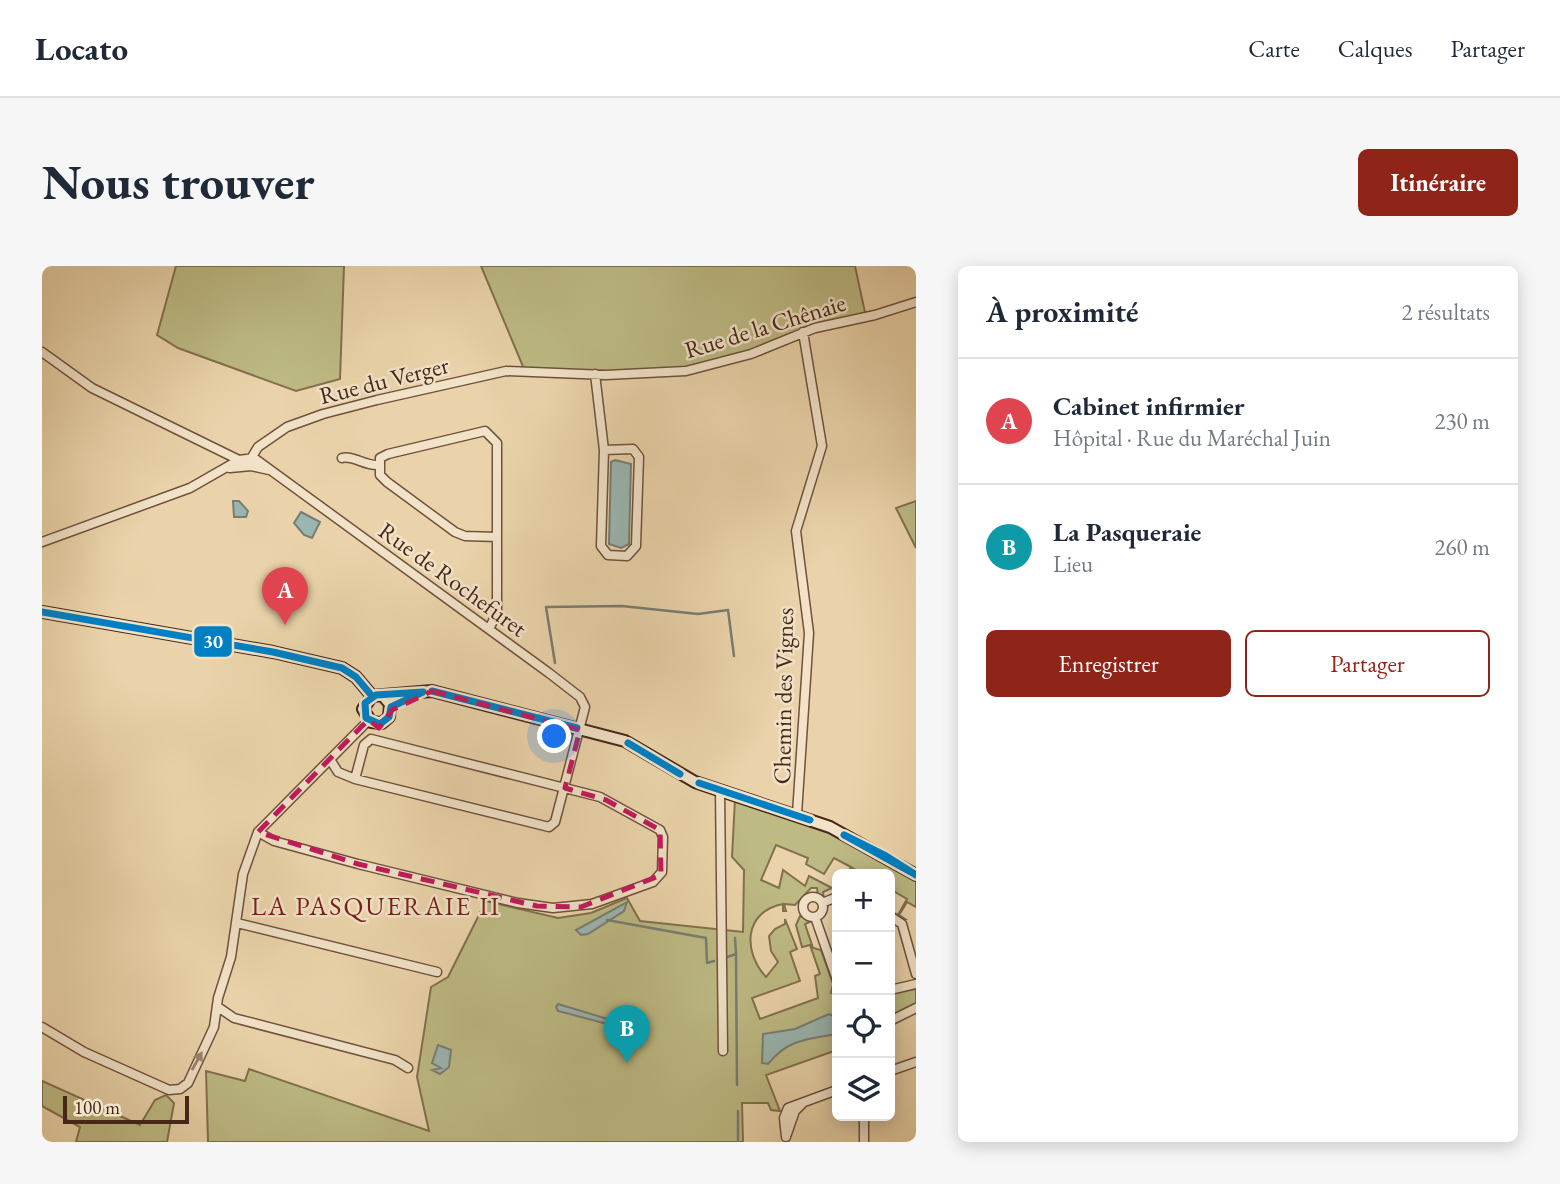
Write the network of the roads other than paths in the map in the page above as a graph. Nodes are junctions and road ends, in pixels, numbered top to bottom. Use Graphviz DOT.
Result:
graph roads {
  1 [pos="916,302"];
  2 [pos="803,332"];
  3 [pos="42,352"];
  4 [pos="539,370"];
  5 [pos="595,374"];
  6 [pos="604,450"];
  7 [pos="222,454"];
  8 [pos="342,458"];
  9 [pos="239,460"];
  10 [pos="251,462"];
  11 [pos="378,466"];
  12 [pos="229,468"];
  13 [pos="496,537"];
  14 [pos="42,542"];
  15 [pos="42,612"];
  16 [pos="489,629"];
  17 [pos="424,691"];
  18 [pos="372,696"];
  19 [pos="384,697"];
  20 [pos="391,707"];
  21 [pos="369,720"];
  22 [pos="580,730"];
  23 [pos="331,761"];
  24 [pos="355,779"];
  25 [pos="565,788"];
  26 [pos="720,790"];
  27 [pos="797,814"];
  28 [pos="258,831"];
  29 [pos="916,875"];
  30 [pos="832,899"];
  31 [pos="822,903"];
  32 [pos="815,917"];
  33 [pos="895,919"];
  34 [pos="236,923"];
  35 [pos="832,966"];
  36 [pos="437,972"];
  37 [pos="916,974"];
  38 [pos="916,984"];
  39 [pos="895,989"];
  40 [pos="218,1007"];
  41 [pos="916,1008"];
  42 [pos="234,1018"];
  43 [pos="895,1018"];
  44 [pos="215,1021"];
  45 [pos="42,1027"];
  46 [pos="723,1051"];
  47 [pos="916,1062"];
  48 [pos="408,1068"];
  49 [pos="895,1069"];
  50 [pos="832,1092"];
  51 [pos="864,1121"];
  52 [pos="786,1140"];
  53 [pos="864,1142"];
  1 -- 2 [label="street, Rue de la Chênaie"];
  2 -- 5 [label="street, Rue de la Chênaie"];
  2 -- 27 [label="street, Chemin des Vignes"];
  3 -- 7 [label="street"];
  4 -- 5 [label="street, Rue de la Chênaie"];
  4 -- 10 [label="street, Rue du Verger"];
  5 -- 6 [label="street"];
  6 -- 6 [label="street"];
  7 -- 9 [label="street"];
  7 -- 12 [label="street"];
  8 -- 11 [label="street"];
  9 -- 10 [label="street, Rue du Verger"];
  9 -- 12 [label="street, Rue du Verger"];
  10 -- 12 [label="street, Rue du Verger"];
  10 -- 16 [label="street, Rue de Rochefuret"];
  11 -- 13 [label="street"];
  11 -- 13 [label="street"];
  12 -- 14 [label="street, Rue du Verger"];
  13 -- 16 [label="street"];
  15 -- 18 [label="street"];
  16 -- 22 [label="street, Rue de Rochefuret"];
  17 -- 19 [label="street"];
  17 -- 20 [label="street"];
  17 -- 22 [label="street"];
  18 -- 19 [label="street"];
  18 -- 21 [label="street"];
  19 -- 20 [label="street"];
  20 -- 21 [label="street"];
  21 -- 23 [label="street"];
  22 -- 25 [label="street"];
  22 -- 26 [label="street"];
  23 -- 24 [label="street"];
  23 -- 28 [label="street"];
  24 -- 25 [label="street"];
  24 -- 25 [label="street"];
  25 -- 28 [label="street"];
  26 -- 27 [label="street"];
  26 -- 46 [label="street"];
  27 -- 29 [label="street"];
  28 -- 34 [label="street"];
  30 -- 31 [label="street"];
  31 -- 32 [label="street"];
  31 -- 32 [label="street"];
  32 -- 35 [label="street"];
  33 -- 37 [label="street"];
  34 -- 36 [label="street"];
  34 -- 40 [label="street"];
  38 -- 39 [label="street"];
  40 -- 42 [label="street"];
  40 -- 44 [label="street"];
  41 -- 43 [label="street"];
  42 -- 44 [label="street"];
  42 -- 48 [label="street"];
  45 -- 44 [label="street, one-way"];
  47 -- 49 [label="street"];
  50 -- 52 [label="street"];
  51 -- 53 [label="street"];
}
